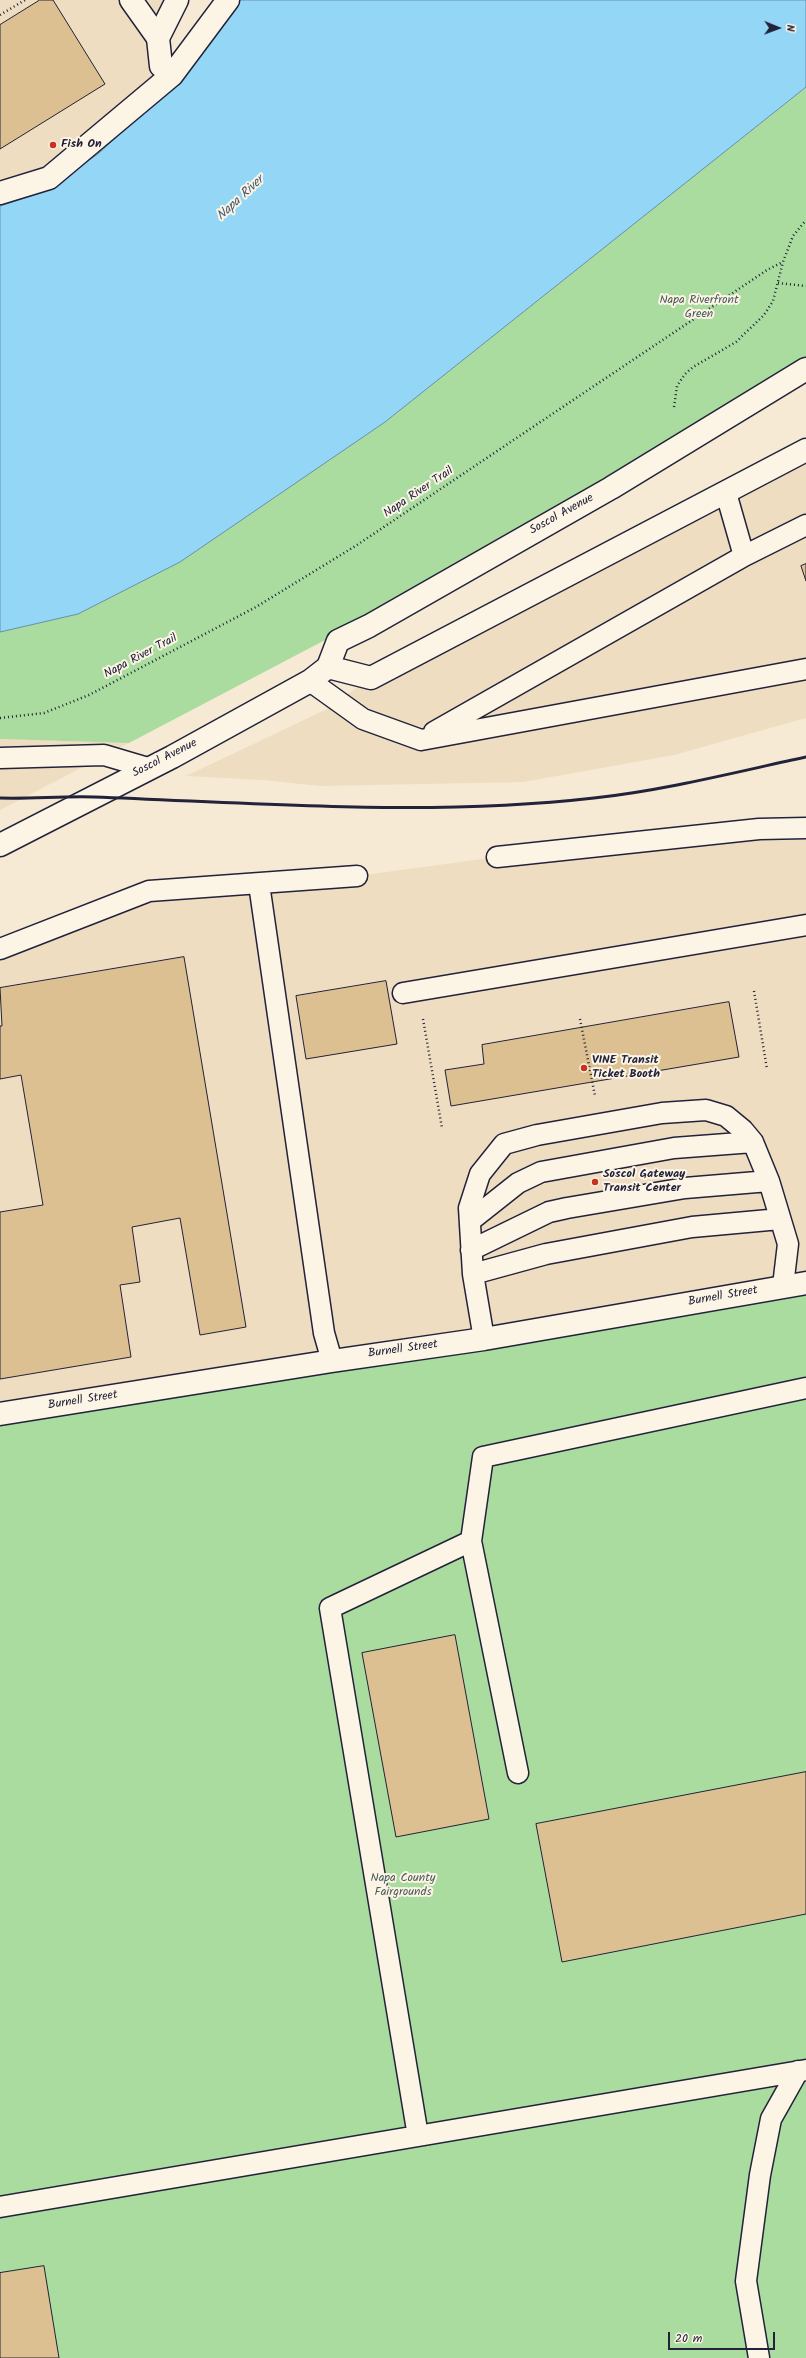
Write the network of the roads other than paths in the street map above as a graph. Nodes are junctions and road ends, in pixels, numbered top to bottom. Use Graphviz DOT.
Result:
graph roads {
  1 [pos="130,0"];
  2 [pos="177,0"];
  3 [pos="228,0"];
  4 [pos="158,38"];
  5 [pos="172,75"];
  6 [pos="0,193"];
  7 [pos="806,369"];
  8 [pos="806,450"];
  9 [pos="726,493"];
  10 [pos="806,525"];
  11 [pos="744,556"];
  12 [pos="328,667"];
  13 [pos="806,669"];
  14 [pos="310,681"];
  15 [pos="421,740"];
  16 [pos="0,758"];
  17 [pos="148,768"];
  18 [pos="806,828"];
  19 [pos="0,845"];
  20 [pos="497,857"];
  21 [pos="357,876"];
  22 [pos="259,884"];
  23 [pos="806,925"];
  24 [pos="0,949"];
  25 [pos="411,992"];
  26 [pos="753,1142"];
  27 [pos="769,1181"];
  28 [pos="780,1219"];
  29 [pos="470,1221"];
  30 [pos="472,1250"];
  31 [pos="473,1274"];
  32 [pos="806,1283"];
  33 [pos="783,1286"];
  34 [pos="484,1339"];
  35 [pos="332,1361"];
  36 [pos="806,1388"];
  37 [pos="0,1414"];
  38 [pos="470,1541"];
  39 [pos="518,1773"];
  40 [pos="802,2071"];
  41 [pos="418,2136"];
  42 [pos="0,2207"];
  43 [pos="759,2358"];
  1 -- 4 [label="main road"];
  2 -- 4 [label="main road"];
  3 -- 5 [label="main road"];
  4 -- 5 [label="main road"];
  5 -- 6 [label="main road"];
  7 -- 12 [label="main road, Soscol Avenue"];
  8 -- 9 [label="main road"];
  9 -- 11 [label="lane"];
  9 -- 12 [label="main road"];
  10 -- 11 [label="lane"];
  11 -- 15 [label="lane"];
  12 -- 14 [label="main road, Soscol Avenue"];
  13 -- 15 [label="lane"];
  14 -- 15 [label="lane"];
  14 -- 17 [label="main road, Soscol Avenue"];
  16 -- 17 [label="lane"];
  17 -- 19 [label="main road, Soscol Avenue"];
  18 -- 20 [label="lane"];
  21 -- 22 [label="lane"];
  22 -- 24 [label="lane"];
  22 -- 35 [label="lane"];
  23 -- 25 [label="lane"];
  26 -- 27 [label="lane"];
  26 -- 29 [label="lane"];
  26 -- 29 [label="lane"];
  27 -- 28 [label="lane"];
  27 -- 30 [label="lane"];
  28 -- 31 [label="lane"];
  28 -- 33 [label="lane"];
  29 -- 30 [label="lane"];
  30 -- 31 [label="lane"];
  31 -- 34 [label="lane"];
  32 -- 33 [label="main road, Burnell Street"];
  33 -- 34 [label="main road, Burnell Street"];
  34 -- 35 [label="main road, Burnell Street"];
  35 -- 37 [label="main road, Burnell Street"];
  36 -- 38 [label="lane"];
  38 -- 39 [label="lane"];
  38 -- 41 [label="lane"];
  40 -- 41 [label="lane"];
  40 -- 43 [label="lane"];
  41 -- 42 [label="lane"];
}
